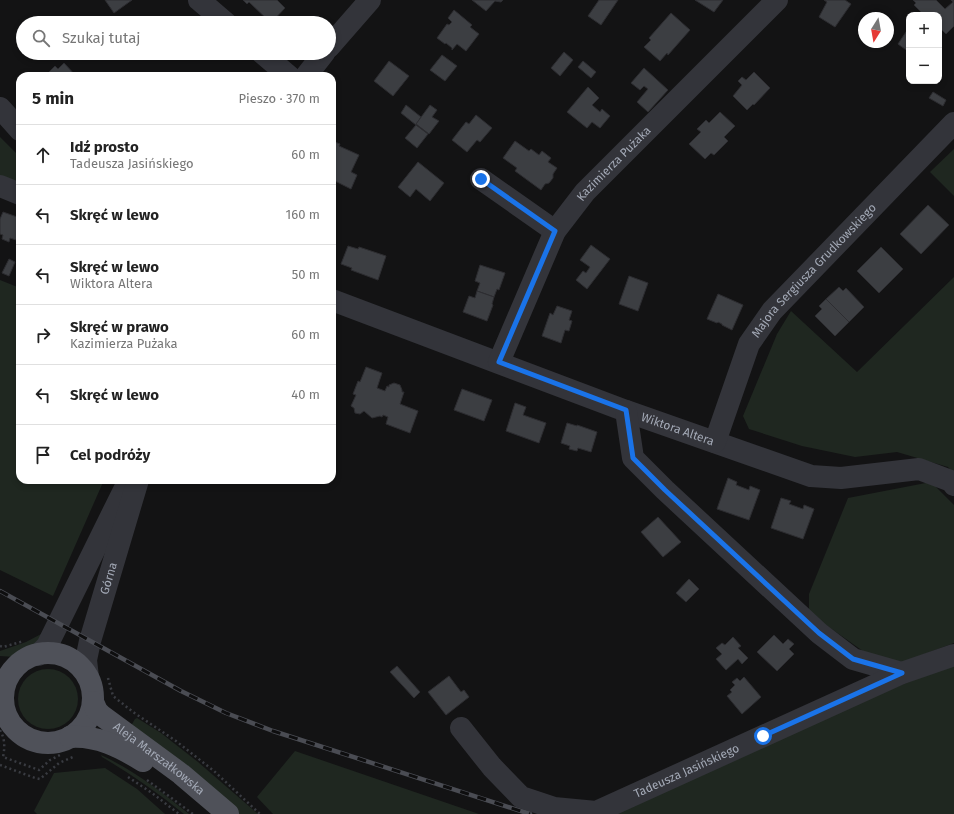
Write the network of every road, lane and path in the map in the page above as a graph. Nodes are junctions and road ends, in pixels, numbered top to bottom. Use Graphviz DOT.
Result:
graph roads {
  1 [pos="199,0"];
  2 [pos="370,0"];
  3 [pos="777,0"];
  4 [pos="218,16"];
  5 [pos="336,39"];
  6 [pos="270,60"];
  7 [pos="319,60"];
  8 [pos="284,72"];
  9 [pos="309,72"];
  10 [pos="0,108"];
  11 [pos="954,123"];
  12 [pos="16,126"];
  13 [pos="481,179"];
  14 [pos="0,186"];
  15 [pos="16,192"];
  16 [pos="555,231"];
  17 [pos="336,301"];
  18 [pos="499,362"];
  19 [pos="626,410"];
  20 [pos="715,442"];
  21 [pos="127,484"];
  22 [pos="137,484"];
  23 [pos="954,485"];
  24 [pos="0,646"];
  25 [pos="31,650"];
  26 [pos="954,655"];
  27 [pos="0,661"];
  28 [pos="902,673"];
  29 [pos="98,677"];
  30 [pos="2,697"];
  31 [pos="93,702"];
  32 [pos="461,728"];
  33 [pos="0,730"];
  34 [pos="70,749"];
  35 [pos="0,765"];
  36 [pos="123,773"];
  37 [pos="143,778"];
  38 [pos="179,814"];
  39 [pos="193,814"];
  40 [pos="216,814"];
  41 [pos="228,814"];
  42 [pos="260,814"];
  1 -- 4 [label="street"];
  2 -- 5 [label="street"];
  3 -- 16 [label="street, Kazimierza Pużaka"];
  6 -- 8 [label="street"];
  7 -- 9 [label="street"];
  10 -- 12 [label="street"];
  11 -- 20 [label="street, Majora Sergiusza Grudkowskiego"];
  13 -- 16 [label="street"];
  14 -- 15 [label="street"];
  16 -- 18 [label="street, Kazimierza Pużaka"];
  17 -- 18 [label="street, Wiktora Altera"];
  18 -- 19 [label="street, Wiktora Altera"];
  19 -- 20 [label="street, Wiktora Altera"];
  19 -- 28 [label="street"];
  20 -- 23 [label="street, Wiktora Altera"];
  21 -- 25 [label="street, Górna"];
  22 -- 29 [label="street, Górna"];
  24 -- 25 [label="path"];
  25 -- 27 [label="main road"];
  25 -- 29 [label="main road"];
  25 -- 30 [label="main road"];
  26 -- 28 [label="street, Tadeusza Jasińskiego"];
  28 -- 32 [label="street, Tadeusza Jasińskiego"];
  29 -- 31 [label="main road"];
  29 -- 42 [label="path"];
  30 -- 34 [label="main road"];
  31 -- 34 [label="main road"];
  31 -- 41 [label="main road, Aleja Marszałkowska"];
  33 -- 34 [label="path"];
  34 -- 35 [label="path"];
  34 -- 40 [label="main road, Aleja Marszałkowska"];
  36 -- 38 [label="path"];
  37 -- 39 [label="path"];
}
